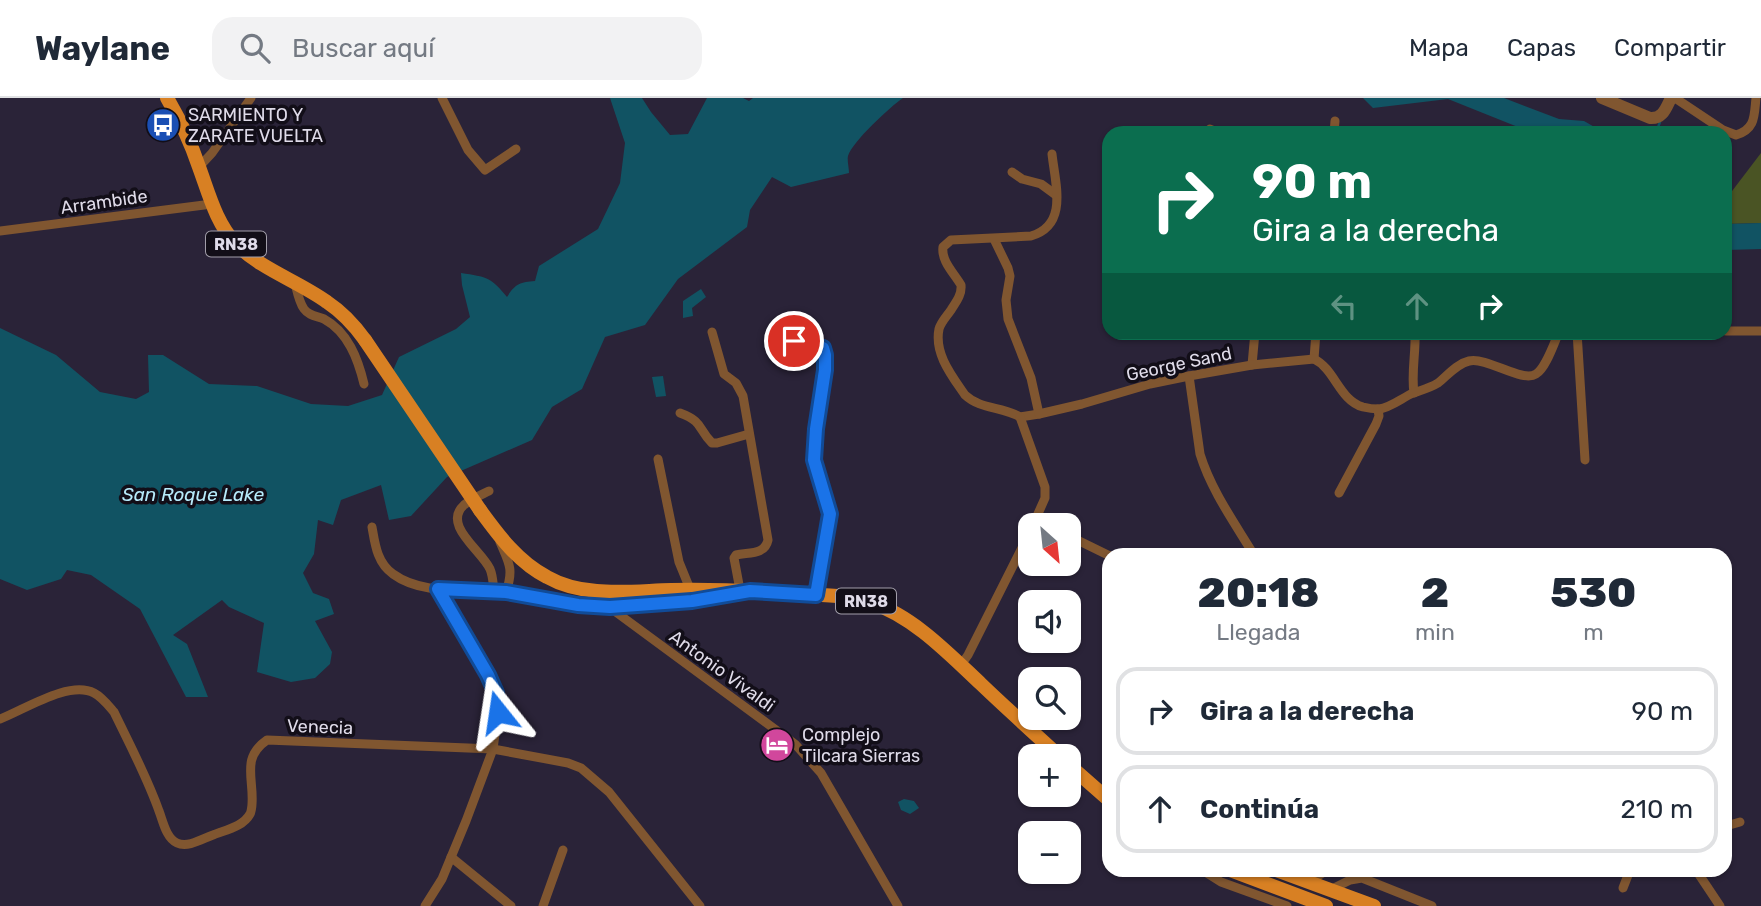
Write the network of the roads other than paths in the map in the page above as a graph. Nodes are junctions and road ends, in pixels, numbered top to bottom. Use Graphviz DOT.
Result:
graph roads {
  1 [pos="167,98"];
  2 [pos="251,98"];
  3 [pos="442,98"];
  4 [pos="1602,98"];
  5 [pos="1673,98"];
  6 [pos="1756,98"];
  7 [pos="1335,121"];
  8 [pos="1335,126"];
  9 [pos="1717,126"];
  10 [pos="1732,133"];
  11 [pos="516,149"];
  12 [pos="1052,154"];
  13 [pos="199,167"];
  14 [pos="1012,172"];
  15 [pos="1056,195"];
  16 [pos="212,204"];
  17 [pos="0,231"];
  18 [pos="994,239"];
  19 [pos="295,283"];
  20 [pos="1732,331"];
  21 [pos="1761,331"];
  22 [pos="712,332"];
  23 [pos="1254,340"];
  24 [pos="1315,340"];
  25 [pos="1415,340"];
  26 [pos="1555,340"];
  27 [pos="1578,340"];
  28 [pos="794,341"];
  29 [pos="1314,359"];
  30 [pos="1252,365"];
  31 [pos="1189,376"];
  32 [pos="363,384"];
  33 [pos="1414,393"];
  34 [pos="1378,409"];
  35 [pos="680,413"];
  36 [pos="1039,414"];
  37 [pos="1020,417"];
  38 [pos="749,434"];
  39 [pos="658,459"];
  40 [pos="1585,460"];
  41 [pos="489,491"];
  42 [pos="1339,493"];
  43 [pos="1039,513"];
  44 [pos="372,527"];
  45 [pos="495,531"];
  46 [pos="1082,543"];
  47 [pos="1250,548"];
  48 [pos="1102,553"];
  49 [pos="1018,556"];
  50 [pos="438,589"];
  51 [pos="690,589"];
  52 [pos="494,591"];
  53 [pos="745,591"];
  54 [pos="506,592"];
  55 [pos="816,595"];
  56 [pos="610,607"];
  57 [pos="961,665"];
  58 [pos="0,719"];
  59 [pos="1046,744"];
  60 [pos="493,750"];
  61 [pos="1081,776"];
  62 [pos="1102,794"];
  63 [pos="1740,822"];
  64 [pos="1732,824"];
  65 [pos="564,850"];
  66 [pos="451,857"];
  67 [pos="1213,877"];
  68 [pos="1248,877"];
  69 [pos="1296,877"];
  70 [pos="1317,877"];
  71 [pos="1627,877"];
  72 [pos="1701,877"];
  73 [pos="1310,882"];
  74 [pos="1623,888"];
  75 [pos="1331,890"];
  76 [pos="1321,905"];
  77 [pos="425,906"];
  78 [pos="511,906"];
  79 [pos="543,906"];
  80 [pos="700,906"];
  81 [pos="898,906"];
  82 [pos="1287,906"];
  83 [pos="1361,906"];
  84 [pos="1374,906"];
  85 [pos="1432,906"];
  86 [pos="1720,906"];
  1 -- 13 [label="main road, RN38"];
  2 -- 13 [label="street"];
  3 -- 11 [label="street"];
  4 -- 5 [label="street"];
  5 -- 9 [label="street"];
  6 -- 10 [label="street"];
  7 -- 8 [label="street"];
  12 -- 15 [label="street"];
  13 -- 16 [label="main road, RN38"];
  14 -- 15 [label="street"];
  15 -- 18 [label="street"];
  16 -- 17 [label="street, Arrambide"];
  16 -- 19 [label="main road, RN38"];
  18 -- 36 [label="street"];
  18 -- 37 [label="street"];
  19 -- 32 [label="street"];
  19 -- 45 [label="main road, RN38, bridge"];
  20 -- 21 [label="street"];
  22 -- 38 [label="street"];
  23 -- 30 [label="street"];
  24 -- 29 [label="street"];
  25 -- 33 [label="street"];
  26 -- 33 [label="street"];
  27 -- 40 [label="street"];
  28 -- 55 [label="street"];
  29 -- 30 [label="street, George Sand"];
  29 -- 34 [label="street"];
  30 -- 31 [label="street, George Sand"];
  31 -- 36 [label="street, George Sand"];
  31 -- 47 [label="street"];
  33 -- 34 [label="street"];
  34 -- 42 [label="street"];
  35 -- 38 [label="street"];
  36 -- 37 [label="street, George Sand"];
  37 -- 43 [label="street"];
  38 -- 53 [label="street"];
  39 -- 51 [label="street"];
  41 -- 52 [label="street"];
  44 -- 50 [label="street"];
  45 -- 51 [label="main road, RN38"];
  45 -- 54 [label="street"];
  46 -- 48 [label="street"];
  49 -- 57 [label="street"];
  50 -- 52 [label="street"];
  50 -- 60 [label="street"];
  51 -- 53 [label="main road, RN38"];
  52 -- 54 [label="street"];
  53 -- 55 [label="main road, RN38"];
  53 -- 56 [label="street"];
  54 -- 56 [label="street"];
  55 -- 57 [label="main road, RN38"];
  56 -- 81 [label="street, Antonio Vivaldi"];
  57 -- 59 [label="main road, RN38"];
  58 -- 60 [label="street, Venecia"];
  60 -- 66 [label="street"];
  60 -- 80 [label="street, Venecia"];
  61 -- 62 [label="main road"];
  63 -- 64 [label="street"];
  65 -- 79 [label="street"];
  66 -- 77 [label="street"];
  66 -- 78 [label="street"];
  67 -- 82 [label="street"];
  68 -- 76 [label="main road"];
  69 -- 73 [label="main road"];
  70 -- 73 [label="street"];
  71 -- 74 [label="street"];
  72 -- 86 [label="street"];
  73 -- 75 [label="main road"];
  73 -- 76 [label="main road"];
  75 -- 84 [label="main road"];
  75 -- 85 [label="street"];
  76 -- 83 [label="main road"];
}
